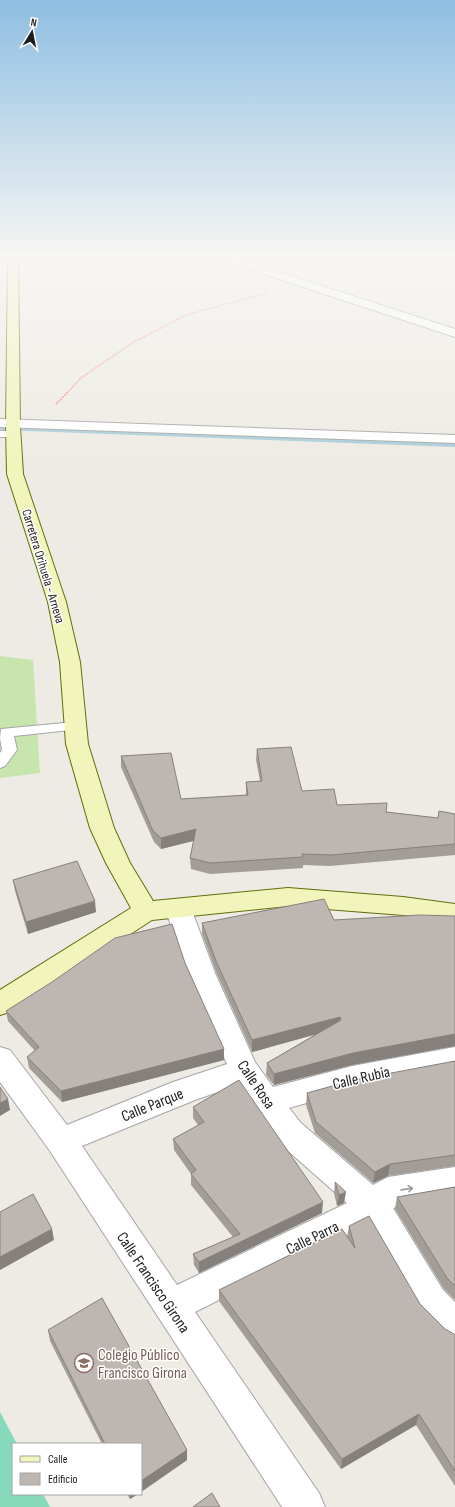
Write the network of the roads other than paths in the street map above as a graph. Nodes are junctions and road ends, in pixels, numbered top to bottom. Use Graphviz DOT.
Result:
graph roads {
  1 [pos="11,325"];
  2 [pos="432,325"];
  3 [pos="455,333"];
  4 [pos="9,427"];
  5 [pos="455,439"];
  6 [pos="75,726"];
  7 [pos="3,730"];
  8 [pos="0,763"];
  9 [pos="178,908"];
  10 [pos="146,911"];
  11 [pos="455,913"];
  12 [pos="0,1004"];
  13 [pos="0,1059"];
  14 [pos="455,1059"];
  15 [pos="244,1070"];
  16 [pos="268,1101"];
  17 [pos="61,1142"];
  18 [pos="455,1182"];
  19 [pos="374,1206"];
  20 [pos="171,1306"];
  21 [pos="455,1327"];
  22 [pos="304,1507"];
  1 -- 4 [label="main road, Carretera Orihuela - Arneva"];
  2 -- 3 [label="street"];
  4 -- 5 [label="street"];
  4 -- 6 [label="main road, Carretera Orihuela - Arneva"];
  6 -- 7 [label="lane"];
  6 -- 10 [label="main road, Carretera Orihuela - Arneva"];
  7 -- 8 [label="lane"];
  9 -- 10 [label="main road"];
  9 -- 11 [label="main road"];
  9 -- 15 [label="street, Calle Rosa"];
  10 -- 12 [label="main road"];
  13 -- 17 [label="street, Calle Francisco Girona"];
  14 -- 16 [label="street, Calle Rubia"];
  15 -- 16 [label="street, Calle Rosa"];
  15 -- 17 [label="street, Calle Parque"];
  16 -- 19 [label="street, Calle Rosa"];
  17 -- 20 [label="street, Calle Francisco Girona"];
  19 -- 18 [label="street, Calle Parra, one-way"];
  19 -- 20 [label="street, Calle Parra"];
  19 -- 21 [label="street, Calle Rosa"];
  20 -- 22 [label="street, Calle Francisco Girona"];
}
